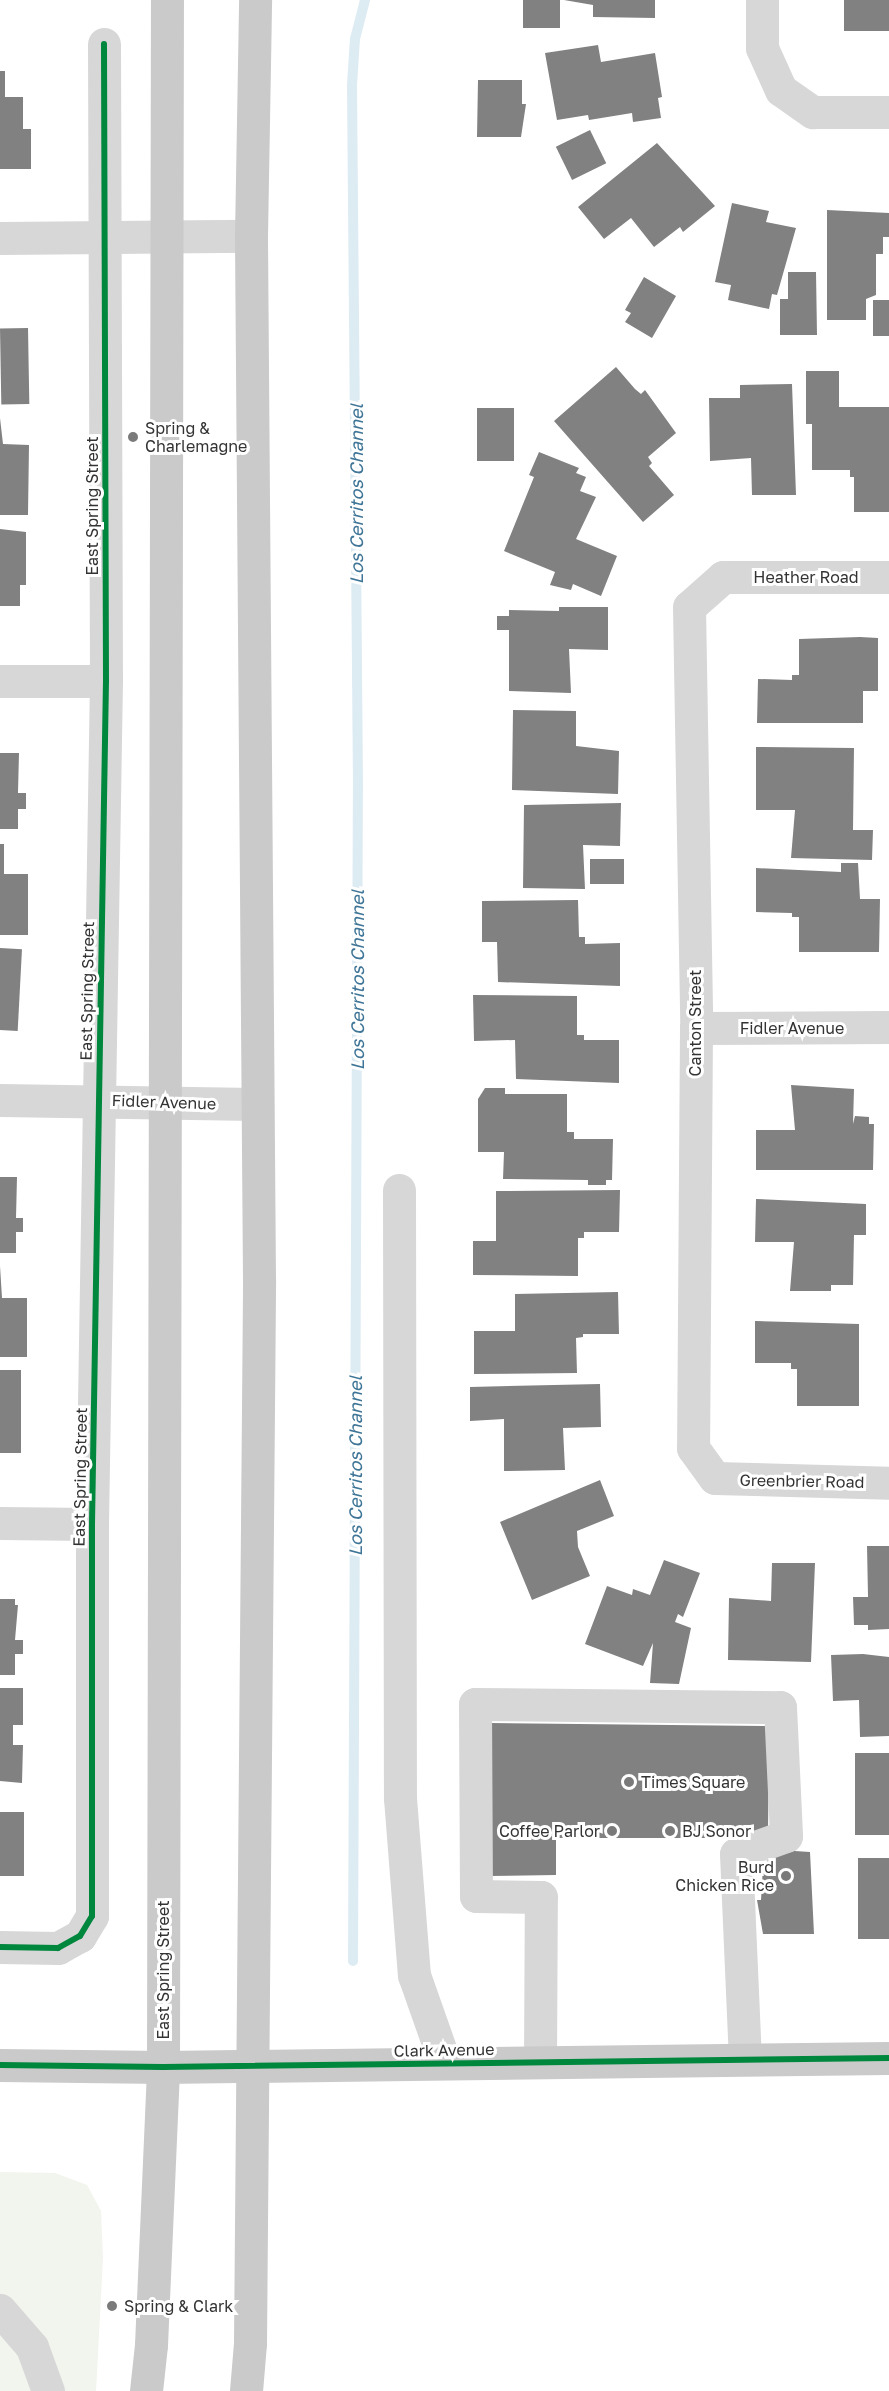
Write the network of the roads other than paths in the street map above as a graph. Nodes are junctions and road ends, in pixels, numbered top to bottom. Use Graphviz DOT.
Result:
graph roads {
  1 [pos="167,0"];
  2 [pos="762,0"];
  3 [pos="255,11"];
  4 [pos="104,44"];
  5 [pos="889,112"];
  6 [pos="168,236"];
  7 [pos="251,236"];
  8 [pos="0,238"];
  9 [pos="105,238"];
  10 [pos="723,577"];
  11 [pos="889,577"];
  12 [pos="0,681"];
  13 [pos="106,681"];
  14 [pos="889,1027"];
  15 [pos="696,1028"];
  16 [pos="0,1100"];
  17 [pos="98,1100"];
  18 [pos="165,1103"];
  19 [pos="255,1104"];
  20 [pos="399,1190"];
  21 [pos="715,1478"];
  22 [pos="889,1483"];
  23 [pos="0,1523"];
  24 [pos="92,1524"];
  25 [pos="0,1947"];
  26 [pos="889,2058"];
  27 [pos="745,2059"];
  28 [pos="540,2062"];
  29 [pos="431,2063"];
  30 [pos="0,2065"];
  31 [pos="251,2066"];
  32 [pos="164,2067"];
  33 [pos="0,2310"];
  34 [pos="48,2391"];
  35 [pos="146,2391"];
  36 [pos="246,2391"];
  1 -- 6 [label="main road, East Spring Street"];
  2 -- 5 [label="street"];
  3 -- 7 [label="main road"];
  4 -- 9 [label="street, East Spring Street"];
  6 -- 7 [label="street"];
  6 -- 9 [label="street"];
  6 -- 18 [label="main road, East Spring Street"];
  7 -- 19 [label="main road"];
  8 -- 9 [label="street"];
  9 -- 13 [label="street, East Spring Street"];
  10 -- 11 [label="street, Heather Road"];
  10 -- 15 [label="street, Canton Street"];
  12 -- 13 [label="street"];
  13 -- 17 [label="street, East Spring Street"];
  14 -- 15 [label="street, Fidler Avenue"];
  15 -- 21 [label="street, Canton Street"];
  16 -- 17 [label="street, Fidler Avenue"];
  17 -- 18 [label="street, Fidler Avenue"];
  17 -- 24 [label="street, East Spring Street"];
  18 -- 19 [label="street, Fidler Avenue"];
  18 -- 32 [label="main road, East Spring Street"];
  19 -- 31 [label="main road"];
  20 -- 29 [label="street"];
  21 -- 22 [label="street, Greenbrier Road"];
  23 -- 24 [label="street"];
  24 -- 25 [label="street, East Spring Street"];
  26 -- 27 [label="main road, Clark Avenue"];
  27 -- 28 [label="main road, Clark Avenue"];
  27 -- 28 [label="street"];
  28 -- 29 [label="main road, Clark Avenue"];
  29 -- 31 [label="main road, Clark Avenue"];
  30 -- 32 [label="main road, Clark Avenue"];
  31 -- 32 [label="main road, Clark Avenue"];
  31 -- 36 [label="main road"];
  32 -- 35 [label="main road, East Spring Street"];
  33 -- 34 [label="street"];
}
